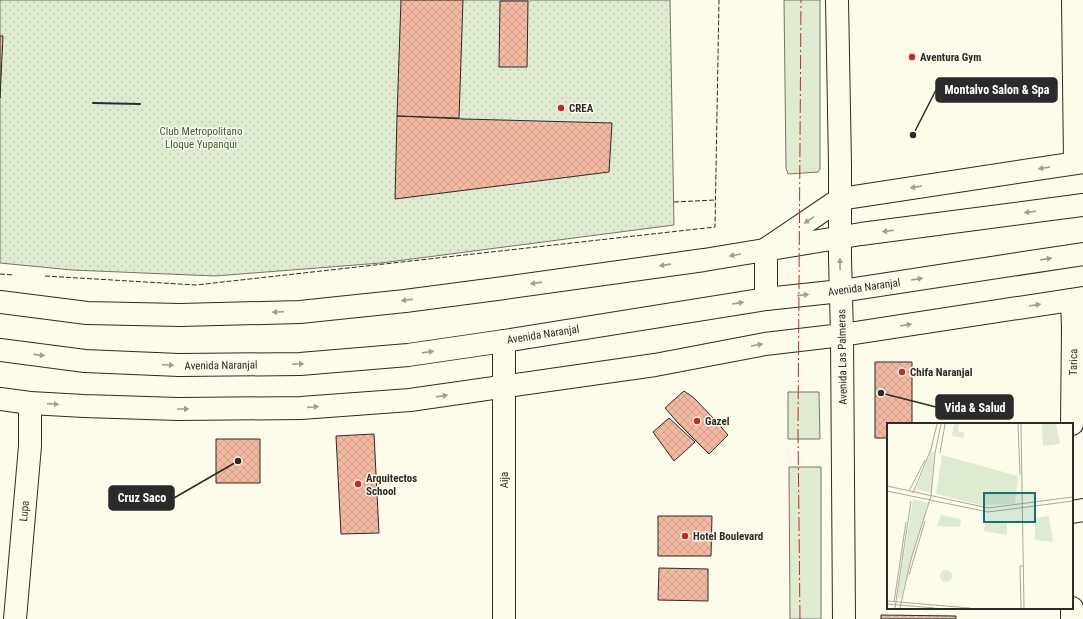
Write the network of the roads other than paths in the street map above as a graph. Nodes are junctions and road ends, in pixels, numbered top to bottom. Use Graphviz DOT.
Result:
graph roads {
  1 [pos="837,0"];
  2 [pos="1073,0"];
  3 [pos="1079,162"];
  4 [pos="840,199"];
  5 [pos="1083,205"];
  6 [pos="840,237"];
  7 [pos="766,249"];
  8 [pos="1083,254"];
  9 [pos="841,291"];
  10 [pos="766,299"];
  11 [pos="1078,299"];
  12 [pos="0,302"];
  13 [pos="842,335"];
  14 [pos="504,341"];
  15 [pos="0,350"];
  16 [pos="504,386"];
  17 [pos="0,399"];
  18 [pos="30,403"];
  19 [pos="1072,423"];
  20 [pos="1083,510"];
  21 [pos="1073,512"];
  22 [pos="15,619"];
  23 [pos="498,619"];
  24 [pos="844,619"];
  1 -- 4 [label="main road, Avenida Las Palmeras"];
  2 -- 3 [label="main road"];
  3 -- 4 [label="main road, one-way"];
  4 -- 6 [label="main road, Avenida Las Palmeras"];
  4 -- 7 [label="main road, one-way"];
  5 -- 6 [label="main road, one-way"];
  6 -- 7 [label="main road"];
  9 -- 6 [label="main road, Avenida Las Palmeras, one-way"];
  7 -- 10 [label="main road"];
  7 -- 12 [label="main road, one-way"];
  9 -- 8 [label="main road, Avenida Naranjal, one-way"];
  10 -- 9 [label="main road, Avenida Naranjal, one-way"];
  9 -- 13 [label="main road, Avenida Las Palmeras"];
  14 -- 10 [label="main road, Avenida Naranjal, one-way"];
  13 -- 11 [label="main road, one-way"];
  11 -- 19 [label="main road, Tarica"];
  16 -- 13 [label="main road, one-way"];
  13 -- 24 [label="main road, Avenida Las Palmeras"];
  15 -- 14 [label="main road, Avenida Naranjal, one-way"];
  14 -- 16 [label="main road, Aija"];
  18 -- 16 [label="main road, one-way"];
  16 -- 23 [label="main road, Aija"];
  17 -- 18 [label="main road"];
  18 -- 22 [label="main road, Lupa"];
  20 -- 21 [label="main road"];
}
